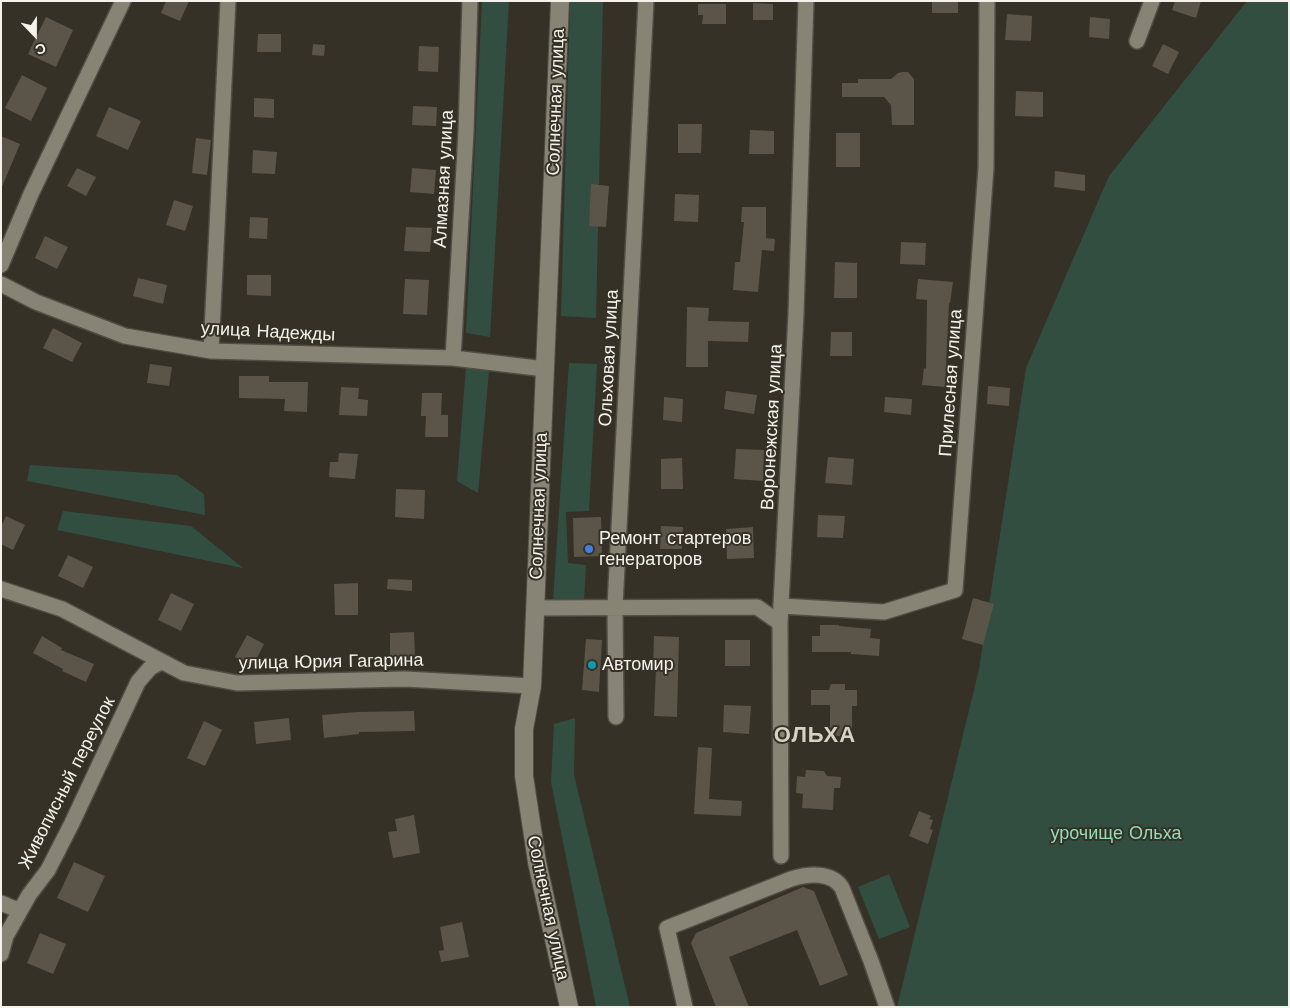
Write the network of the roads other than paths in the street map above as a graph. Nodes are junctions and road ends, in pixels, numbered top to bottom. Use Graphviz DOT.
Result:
graph roads {
  1 [pos="123,1"];
  2 [pos="228,1"];
  3 [pos="470,1"];
  4 [pos="560,1"];
  5 [pos="646,1"];
  6 [pos="806,1"];
  7 [pos="987,1"];
  8 [pos="1152,1"];
  9 [pos="1137,41"];
  10 [pos="1,265"];
  11 [pos="1,284"];
  12 [pos="211,351"];
  13 [pos="453,358"];
  14 [pos="545,369"];
  15 [pos="1,589"];
  16 [pos="615,606"];
  17 [pos="781,606"];
  18 [pos="534,608"];
  19 [pos="780,622"];
  20 [pos="161,662"];
  21 [pos="532,686"];
  22 [pos="616,717"];
  23 [pos="781,856"];
  24 [pos="1,903"];
  25 [pos="20,911"];
  26 [pos="1,954"];
  27 [pos="569,1007"];
  28 [pos="685,1007"];
  29 [pos="886,1007"];
  1 -- 10 [label="street"];
  2 -- 12 [label="street"];
  3 -- 13 [label="street, Алмазная улица"];
  4 -- 14 [label="street, Солнечная улица"];
  5 -- 16 [label="street, Ольховая улица"];
  6 -- 17 [label="street, Воронежская улица"];
  7 -- 17 [label="street, Прилесная улица"];
  8 -- 9 [label="street"];
  11 -- 12 [label="street, улица Надежды"];
  12 -- 13 [label="street, улица Надежды"];
  13 -- 14 [label="street, улица Надежды"];
  14 -- 18 [label="street, Солнечная улица"];
  15 -- 20 [label="street, улица Юрия Гагарина"];
  16 -- 18 [label="street"];
  16 -- 19 [label="street"];
  16 -- 22 [label="street, Ольховая улица"];
  17 -- 19 [label="street, Воронежская улица"];
  18 -- 21 [label="street, Солнечная улица"];
  19 -- 23 [label="street, Воронежская улица"];
  20 -- 21 [label="street, улица Юрия Гагарина"];
  20 -- 25 [label="street, Живописный переулок"];
  21 -- 27 [label="street, Солнечная улица"];
  24 -- 25 [label="street"];
  25 -- 26 [label="street, Живописный переулок"];
  28 -- 29 [label="street"];
}
